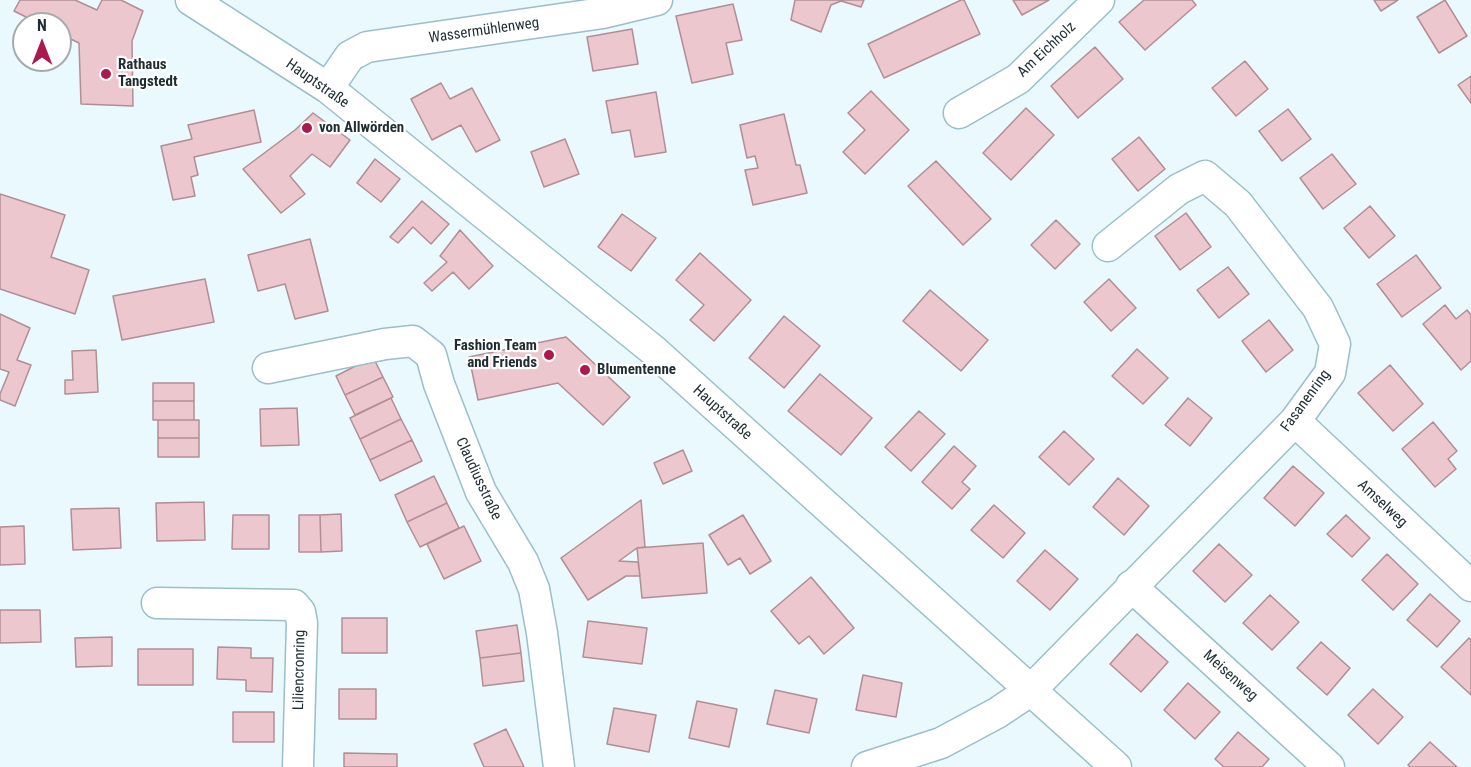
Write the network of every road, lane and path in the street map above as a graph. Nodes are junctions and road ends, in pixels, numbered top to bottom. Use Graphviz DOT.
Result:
graph roads {
  1 [pos="191,0"];
  2 [pos="657,0"];
  3 [pos="1099,0"];
  4 [pos="328,88"];
  5 [pos="959,113"];
  6 [pos="1108,246"];
  7 [pos="268,368"];
  8 [pos="1294,421"];
  9 [pos="1131,586"];
  10 [pos="1471,586"];
  11 [pos="157,603"];
  12 [pos="1030,691"];
  13 [pos="298,767"];
  14 [pos="559,767"];
  15 [pos="867,767"];
  16 [pos="1116,767"];
  17 [pos="1329,767"];
  1 -- 4 [label="street, Hauptstraße"];
  2 -- 4 [label="street, Wassermühlenweg"];
  3 -- 5 [label="street, Am Eichholz"];
  4 -- 12 [label="street, Hauptstraße"];
  6 -- 8 [label="street, Fasanenring"];
  7 -- 14 [label="street, Claudiusstraße"];
  8 -- 9 [label="street, Fasanenring"];
  8 -- 10 [label="street, Amselweg"];
  9 -- 12 [label="street, Fasanenring"];
  9 -- 17 [label="street, Meisenweg"];
  11 -- 13 [label="street, Liliencronring"];
  12 -- 15 [label="street, Fasanenring"];
  12 -- 16 [label="street, Hauptstraße"];
}
